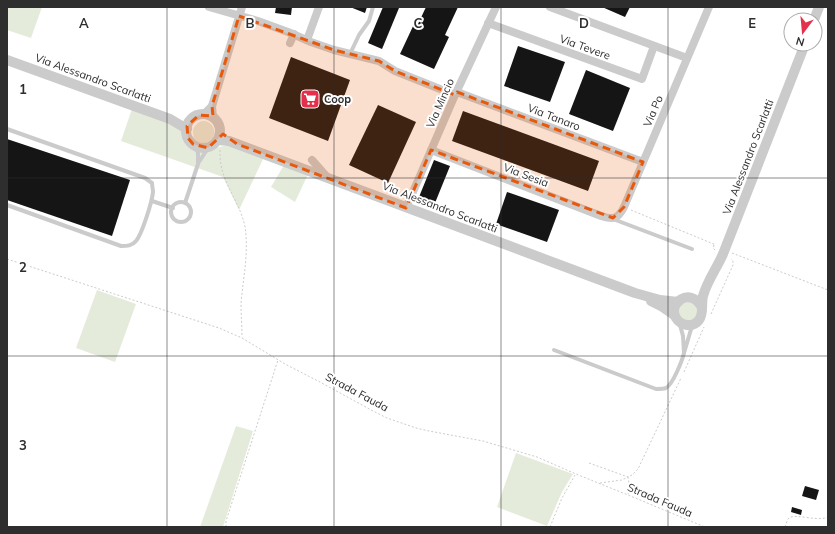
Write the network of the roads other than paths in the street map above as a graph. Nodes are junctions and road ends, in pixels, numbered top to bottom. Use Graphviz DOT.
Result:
graph roads {
  1 [pos="209,7"];
  2 [pos="242,7"];
  3 [pos="320,7"];
  4 [pos="373,7"];
  5 [pos="496,7"];
  6 [pos="550,7"];
  7 [pos="709,7"];
  8 [pos="239,16"];
  9 [pos="488,23"];
  10 [pos="294,34"];
  11 [pos="307,40"];
  12 [pos="290,43"];
  13 [pos="654,46"];
  14 [pos="802,52"];
  15 [pos="350,54"];
  16 [pos="687,58"];
  17 [pos="7,60"];
  18 [pos="456,93"];
  19 [pos="209,116"];
  20 [pos="188,125"];
  21 [pos="7,129"];
  22 [pos="219,136"];
  23 [pos="196,147"];
  24 [pos="208,148"];
  25 [pos="431,150"];
  26 [pos="312,160"];
  27 [pos="643,162"];
  28 [pos="198,164"];
  29 [pos="327,177"];
  30 [pos="152,201"];
  31 [pos="185,203"];
  32 [pos="7,205"];
  33 [pos="172,208"];
  34 [pos="406,208"];
  35 [pos="613,218"];
  36 [pos="692,249"];
  37 [pos="711,278"];
  38 [pos="635,293"];
  39 [pos="682,299"];
  40 [pos="701,306"];
  41 [pos="677,319"];
  42 [pos="693,325"];
  43 [pos="554,350"];
  44 [pos="684,353"];
  1 -- 8 [label="street, Via Tanaro"];
  2 -- 8 [label="street"];
  3 -- 11 [label="street"];
  4 -- 15 [label="lane"];
  5 -- 9 [label="street, Via Mincio"];
  6 -- 13 [label="street"];
  7 -- 16 [label="street, Via Po"];
  8 -- 10 [label="street, Via Tanaro"];
  8 -- 19 [label="street"];
  9 -- 13 [label="street, Via Tevere"];
  9 -- 18 [label="street, Via Mincio"];
  10 -- 11 [label="street, Via Tanaro"];
  10 -- 12 [label="street"];
  11 -- 15 [label="street, Via Tanaro"];
  13 -- 16 [label="street"];
  14 -- 37 [label="street, Via Alessandro Scarlatti"];
  15 -- 18 [label="street, Via Tanaro"];
  16 -- 27 [label="street, Via Po"];
  17 -- 20 [label="street, Via Alessandro Scarlatti"];
  18 -- 25 [label="street, Via Mincio"];
  18 -- 27 [label="street, Via Tanaro"];
  19 -- 20 [label="street"];
  19 -- 22 [label="street"];
  20 -- 23 [label="street"];
  21 -- 30 [label="lane"];
  22 -- 24 [label="street"];
  22 -- 29 [label="street, Via Alessandro Scarlatti"];
  23 -- 24 [label="street"];
  23 -- 28 [label="lane"];
  24 -- 28 [label="lane"];
  25 -- 34 [label="street, Via Mincio"];
  25 -- 35 [label="street, Via Sesia"];
  26 -- 29 [label="street"];
  27 -- 35 [label="street, Via Po"];
  28 -- 31 [label="lane"];
  29 -- 34 [label="street, Via Alessandro Scarlatti"];
  30 -- 32 [label="lane"];
  30 -- 33 [label="lane"];
  31 -- 33 [label="lane"];
  31 -- 33 [label="lane"];
  34 -- 38 [label="street, Via Alessandro Scarlatti"];
  35 -- 36 [label="lane"];
  37 -- 39 [label="street, Via Alessandro Scarlatti"];
  37 -- 40 [label="street, Via Alessandro Scarlatti"];
  38 -- 39 [label="street, Via Alessandro Scarlatti"];
  38 -- 41 [label="street, Via Alessandro Scarlatti"];
  39 -- 40 [label="street"];
  39 -- 41 [label="street"];
  40 -- 42 [label="street"];
  41 -- 42 [label="street"];
  41 -- 44 [label="lane"];
  42 -- 44 [label="lane"];
  43 -- 44 [label="lane"];
}
